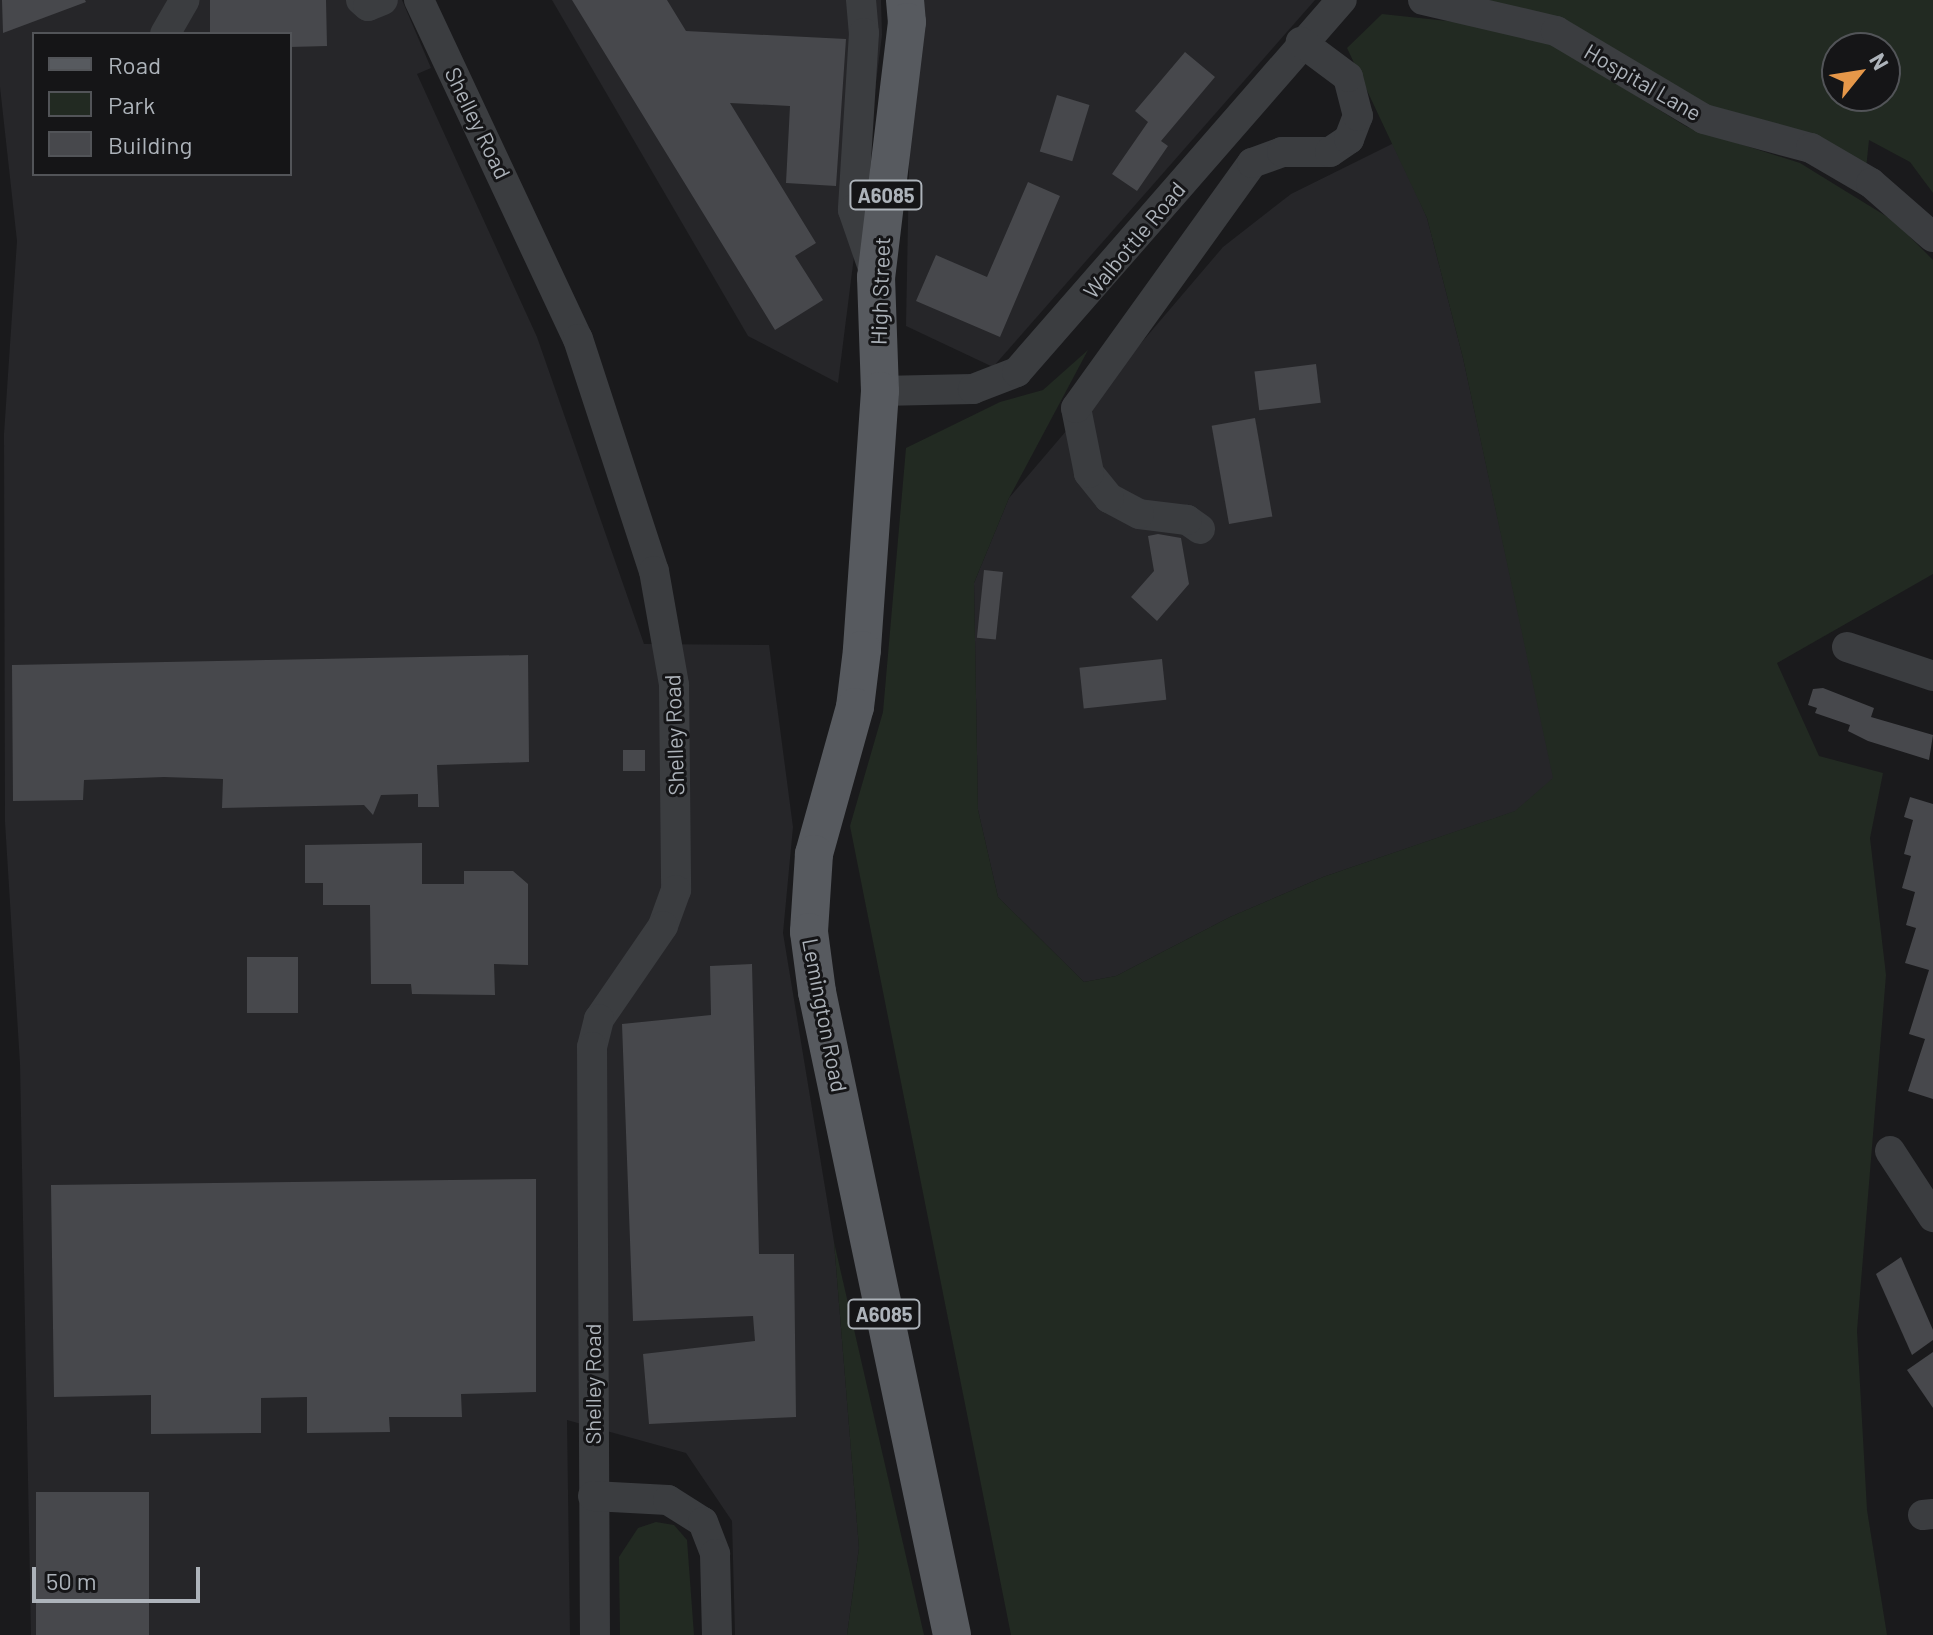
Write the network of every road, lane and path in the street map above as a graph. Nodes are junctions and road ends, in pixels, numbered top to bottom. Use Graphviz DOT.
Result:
graph roads {
  1 [pos="185,0"];
  2 [pos="361,0"];
  3 [pos="383,0"];
  4 [pos="419,0"];
  5 [pos="861,0"];
  6 [pos="905,0"];
  7 [pos="1342,0"];
  8 [pos="1423,0"];
  9 [pos="166,32"];
  10 [pos="1301,42"];
  11 [pos="1933,237"];
  12 [pos="876,277"];
  13 [pos="880,391"];
  14 [pos="1200,529"];
  15 [pos="1847,647"];
  16 [pos="1933,676"];
  17 [pos="1890,1151"];
  18 [pos="1933,1217"];
  19 [pos="593,1496"];
  20 [pos="595,1635"];
  21 [pos="717,1635"];
  22 [pos="952,1635"];
  1 -- 9 [label="street"];
  2 -- 3 [label="street"];
  4 -- 19 [label="street, Shelley Road"];
  5 -- 12 [label="street"];
  6 -- 12 [label="main road, High Street / A6085"];
  7 -- 10 [label="street, Walbottle Road"];
  8 -- 11 [label="street, Hospital Lane"];
  10 -- 13 [label="street, Walbottle Road"];
  10 -- 14 [label="street"];
  12 -- 13 [label="main road, High Street / A6085"];
  13 -- 22 [label="main road, Lemington Road / A6085"];
  15 -- 16 [label="street"];
  17 -- 18 [label="street"];
  19 -- 20 [label="street, Shelley Road"];
  19 -- 21 [label="street"];
}
